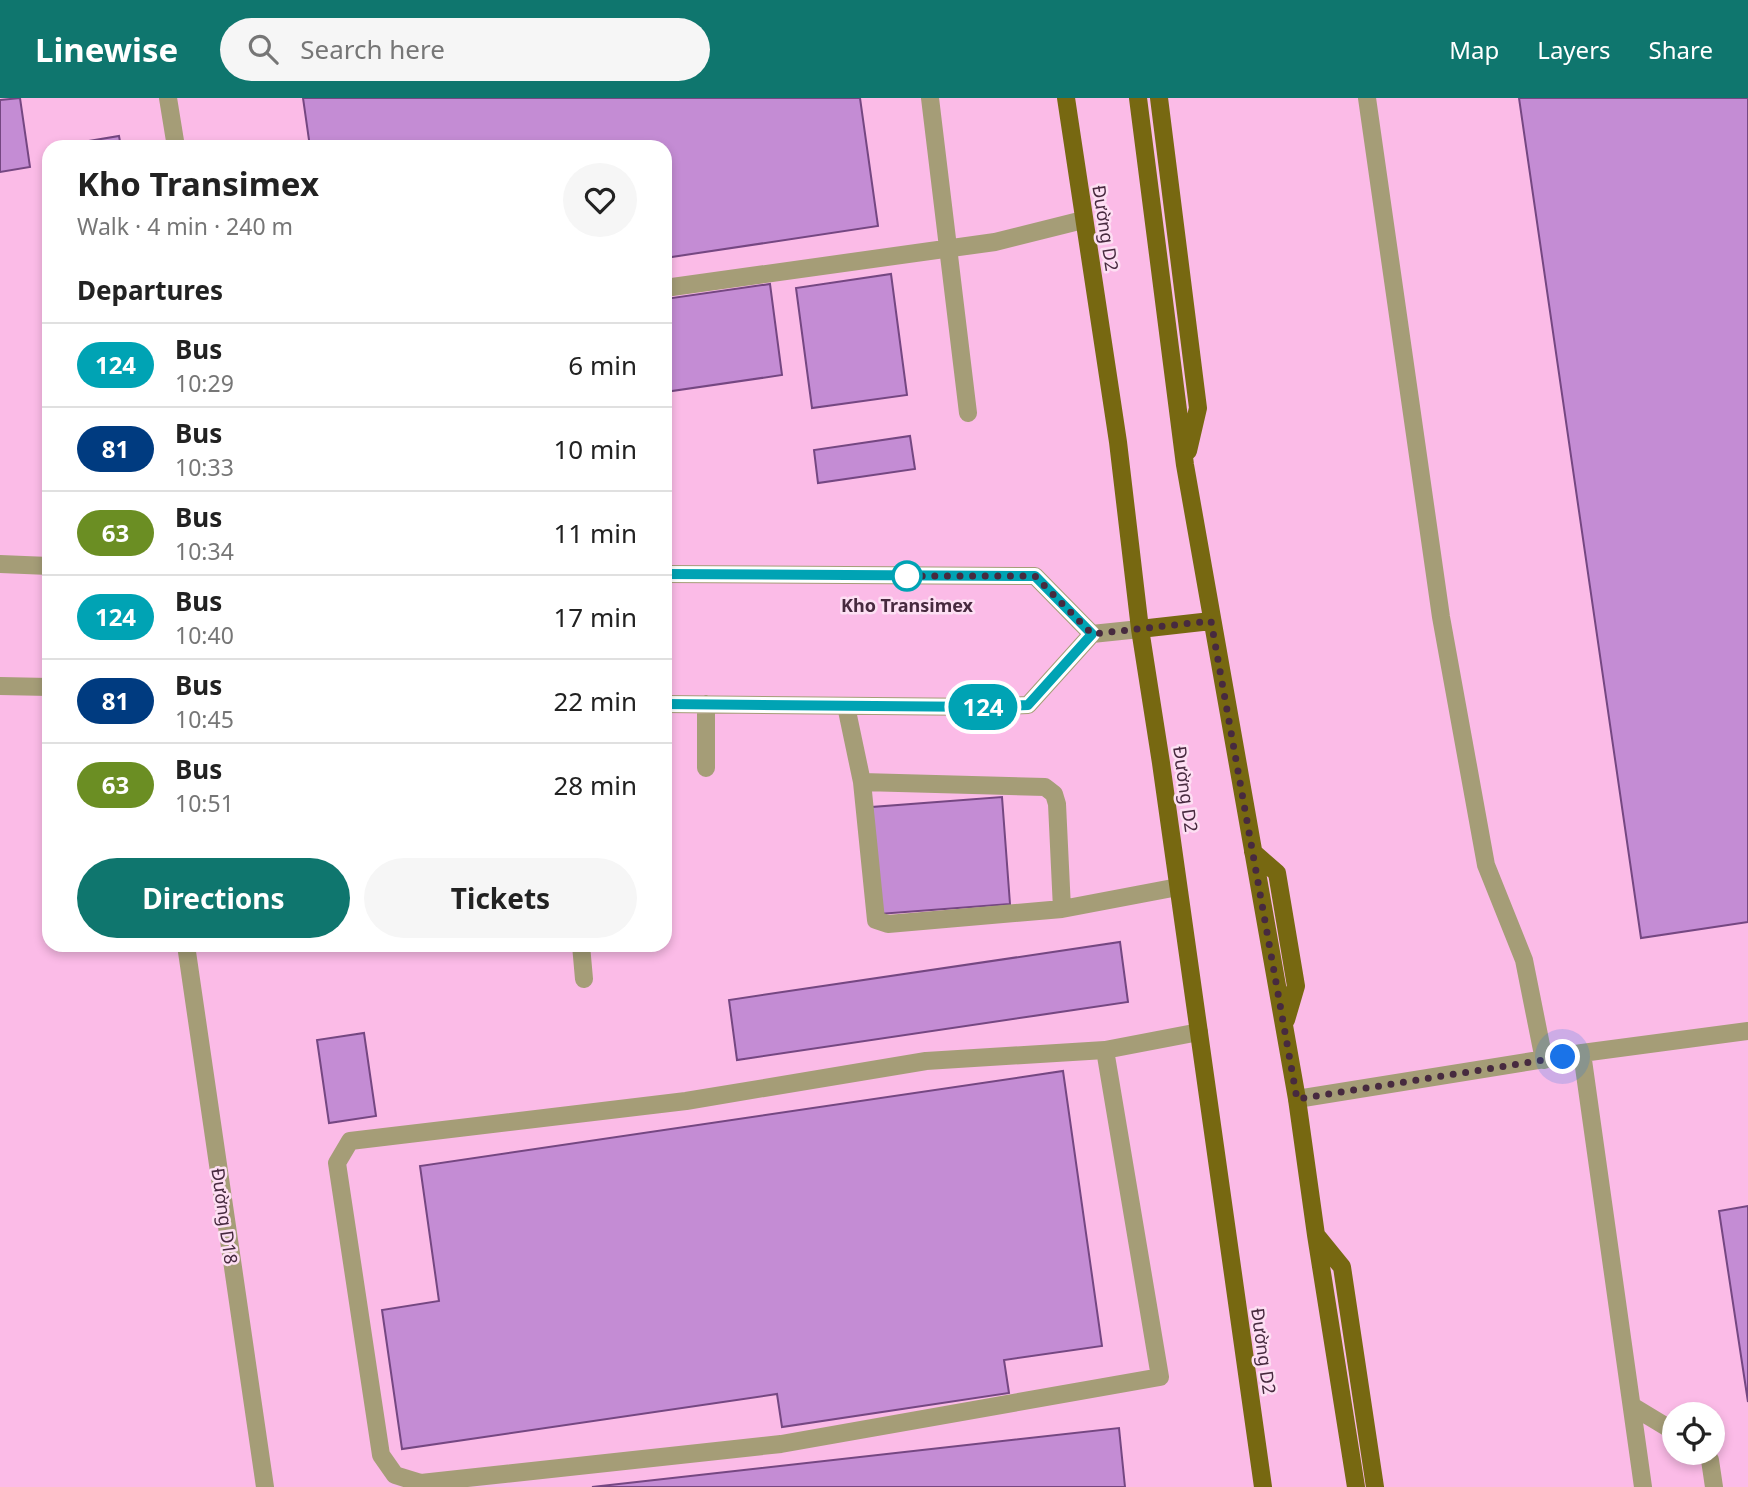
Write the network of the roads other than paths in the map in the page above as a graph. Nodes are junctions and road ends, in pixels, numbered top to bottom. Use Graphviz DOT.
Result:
graph roads {
  1 [pos="168,98"];
  2 [pos="930,98"];
  3 [pos="1066,98"];
  4 [pos="1138,98"];
  5 [pos="1159,98"];
  6 [pos="1367,98"];
  7 [pos="175,140"];
  8 [pos="1083,220"];
  9 [pos="948,249"];
  10 [pos="672,287"];
  11 [pos="968,413"];
  12 [pos="1185,465"];
  13 [pos="0,564"];
  14 [pos="42,566"];
  15 [pos="672,574"];
  16 [pos="1211,621"];
  17 [pos="1140,629"];
  18 [pos="1092,634"];
  19 [pos="0,686"];
  20 [pos="42,687"];
  21 [pos="672,704"];
  22 [pos="706,704"];
  23 [pos="846,706"];
  24 [pos="706,768"];
  25 [pos="862,782"];
  26 [pos="1178,887"];
  27 [pos="1062,909"];
  28 [pos="187,952"];
  29 [pos="582,952"];
  30 [pos="584,979"];
  31 [pos="1748,1031"];
  32 [pos="1199,1032"];
  33 [pos="1105,1050"];
  34 [pos="1583,1054"];
  35 [pos="1544,1060"];
  36 [pos="1297,1099"];
  37 [pos="1316,1235"];
  38 [pos="1632,1406"];
  39 [pos="1662,1425"];
  40 [pos="1711,1465"];
  41 [pos="265,1487"];
  42 [pos="1263,1487"];
  43 [pos="1356,1487"];
  44 [pos="1375,1487"];
  45 [pos="1643,1487"];
  46 [pos="1714,1487"];
  1 -- 7 [label="street"];
  2 -- 9 [label="street"];
  3 -- 8 [label="main road, Đường D2"];
  4 -- 12 [label="main road"];
  5 -- 12 [label="main road"];
  6 -- 35 [label="street"];
  8 -- 9 [label="street"];
  8 -- 17 [label="main road, Đường D2"];
  9 -- 10 [label="street"];
  9 -- 11 [label="street"];
  12 -- 16 [label="main road"];
  13 -- 14 [label="street"];
  15 -- 18 [label="street"];
  16 -- 17 [label="main road"];
  16 -- 36 [label="main road"];
  17 -- 18 [label="street"];
  17 -- 26 [label="main road, Đường D2"];
  18 -- 23 [label="street"];
  19 -- 20 [label="street"];
  21 -- 22 [label="street"];
  22 -- 23 [label="street"];
  22 -- 24 [label="street"];
  23 -- 25 [label="street"];
  25 -- 27 [label="street"];
  25 -- 27 [label="street"];
  26 -- 27 [label="street"];
  26 -- 32 [label="main road, Đường D2"];
  28 -- 41 [label="street, Đường D18"];
  29 -- 30 [label="street"];
  31 -- 34 [label="street"];
  32 -- 33 [label="street"];
  32 -- 42 [label="main road, Đường D2"];
  33 -- 33 [label="street"];
  34 -- 35 [label="street"];
  34 -- 38 [label="street"];
  35 -- 36 [label="street"];
  36 -- 37 [label="main road"];
  37 -- 43 [label="main road"];
  37 -- 44 [label="main road"];
  38 -- 39 [label="street"];
  38 -- 45 [label="street"];
  40 -- 46 [label="street"];
}
